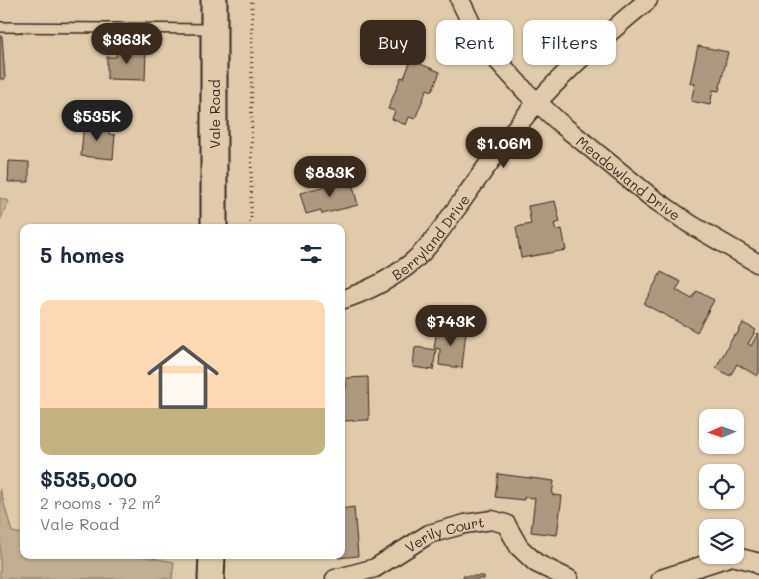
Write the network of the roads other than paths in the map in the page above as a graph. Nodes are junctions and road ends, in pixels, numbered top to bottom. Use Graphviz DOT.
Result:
graph roads {
  1 [pos="214,0"];
  2 [pos="460,0"];
  3 [pos="648,0"];
  4 [pos="0,28"];
  5 [pos="214,29"];
  6 [pos="538,102"];
  7 [pos="214,224"];
  8 [pos="759,264"];
  9 [pos="345,299"];
  10 [pos="212,559"];
  11 [pos="759,565"];
  12 [pos="211,579"];
  13 [pos="335,579"];
  14 [pos="569,579"];
  15 [pos="661,579"];
  1 -- 5 [label="main road, Vale Road"];
  2 -- 6 [label="street, Meadowland Drive"];
  3 -- 6 [label="street, Berryland Drive"];
  4 -- 5 [label="lane"];
  5 -- 7 [label="main road, Vale Road"];
  6 -- 8 [label="street, Meadowland Drive"];
  6 -- 9 [label="street, Berryland Drive"];
  10 -- 12 [label="main road"];
  11 -- 15 [label="street"];
  13 -- 14 [label="street, Verily Court"];
}
